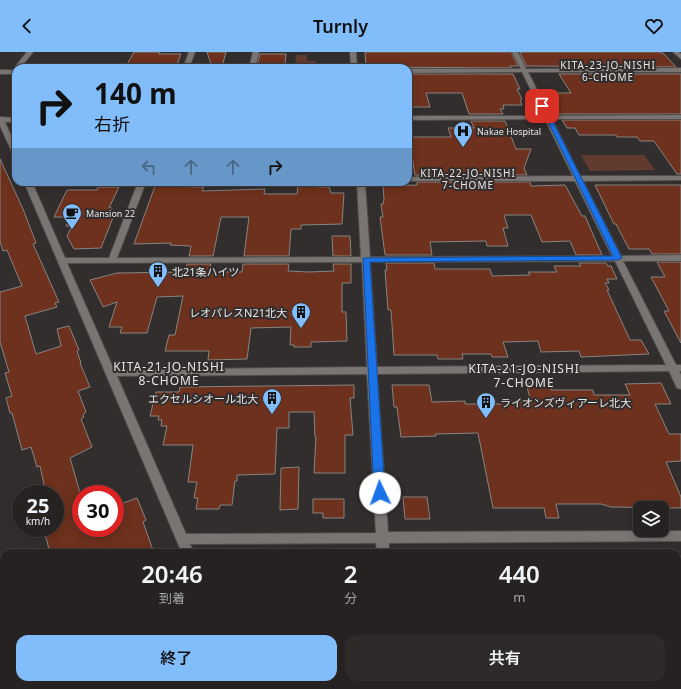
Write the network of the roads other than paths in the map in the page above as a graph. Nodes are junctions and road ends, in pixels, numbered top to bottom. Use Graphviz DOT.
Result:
graph roads {
  1 [pos="30,52"];
  2 [pos="192,52"];
  3 [pos="256,52"];
  4 [pos="353,52"];
  5 [pos="515,52"];
  6 [pos="676,52"];
  7 [pos="681,57"];
  8 [pos="21,64"];
  9 [pos="188,64"];
  10 [pos="253,64"];
  11 [pos="354,64"];
  12 [pos="681,70"];
  13 [pos="12,71"];
  14 [pos="412,71"];
  15 [pos="524,71"];
  16 [pos="0,72"];
  17 [pos="681,117"];
  18 [pos="412,118"];
  19 [pos="548,118"];
  20 [pos="0,119"];
  21 [pos="12,120"];
  22 [pos="12,145"];
  23 [pos="578,178"];
  24 [pos="681,178"];
  25 [pos="412,179"];
  26 [pos="30,186"];
  27 [pos="140,186"];
  28 [pos="361,186"];
  29 [pos="618,258"];
  30 [pos="681,258"];
  31 [pos="366,260"];
  32 [pos="112,261"];
  33 [pos="62,262"];
  34 [pos="677,368"];
  35 [pos="372,372"];
  36 [pos="112,373"];
  37 [pos="681,384"];
  38 [pos="681,536"];
  39 [pos="382,538"];
  40 [pos="182,539"];
  41 [pos="186,549"];
  42 [pos="383,549"];
  1 -- 8 [label="street"];
  2 -- 9 [label="street"];
  3 -- 10 [label="street"];
  4 -- 11 [label="street"];
  5 -- 15 [label="street"];
  6 -- 7 [label="street"];
  12 -- 15 [label="street"];
  13 -- 16 [label="street"];
  14 -- 15 [label="street"];
  15 -- 19 [label="street"];
  17 -- 19 [label="street"];
  18 -- 19 [label="street"];
  19 -- 23 [label="street"];
  20 -- 21 [label="street"];
  20 -- 22 [label="street"];
  23 -- 24 [label="street"];
  23 -- 25 [label="street"];
  23 -- 29 [label="street"];
  26 -- 33 [label="street"];
  27 -- 32 [label="street"];
  28 -- 31 [label="street"];
  29 -- 30 [label="street"];
  29 -- 31 [label="street"];
  29 -- 34 [label="street"];
  31 -- 32 [label="street"];
  31 -- 35 [label="street"];
  32 -- 33 [label="street"];
  33 -- 36 [label="street"];
  34 -- 35 [label="street"];
  34 -- 37 [label="street"];
  35 -- 36 [label="street"];
  35 -- 39 [label="street"];
  36 -- 40 [label="street"];
  38 -- 39 [label="street"];
  39 -- 40 [label="street"];
  39 -- 42 [label="street"];
  40 -- 41 [label="street"];
}
